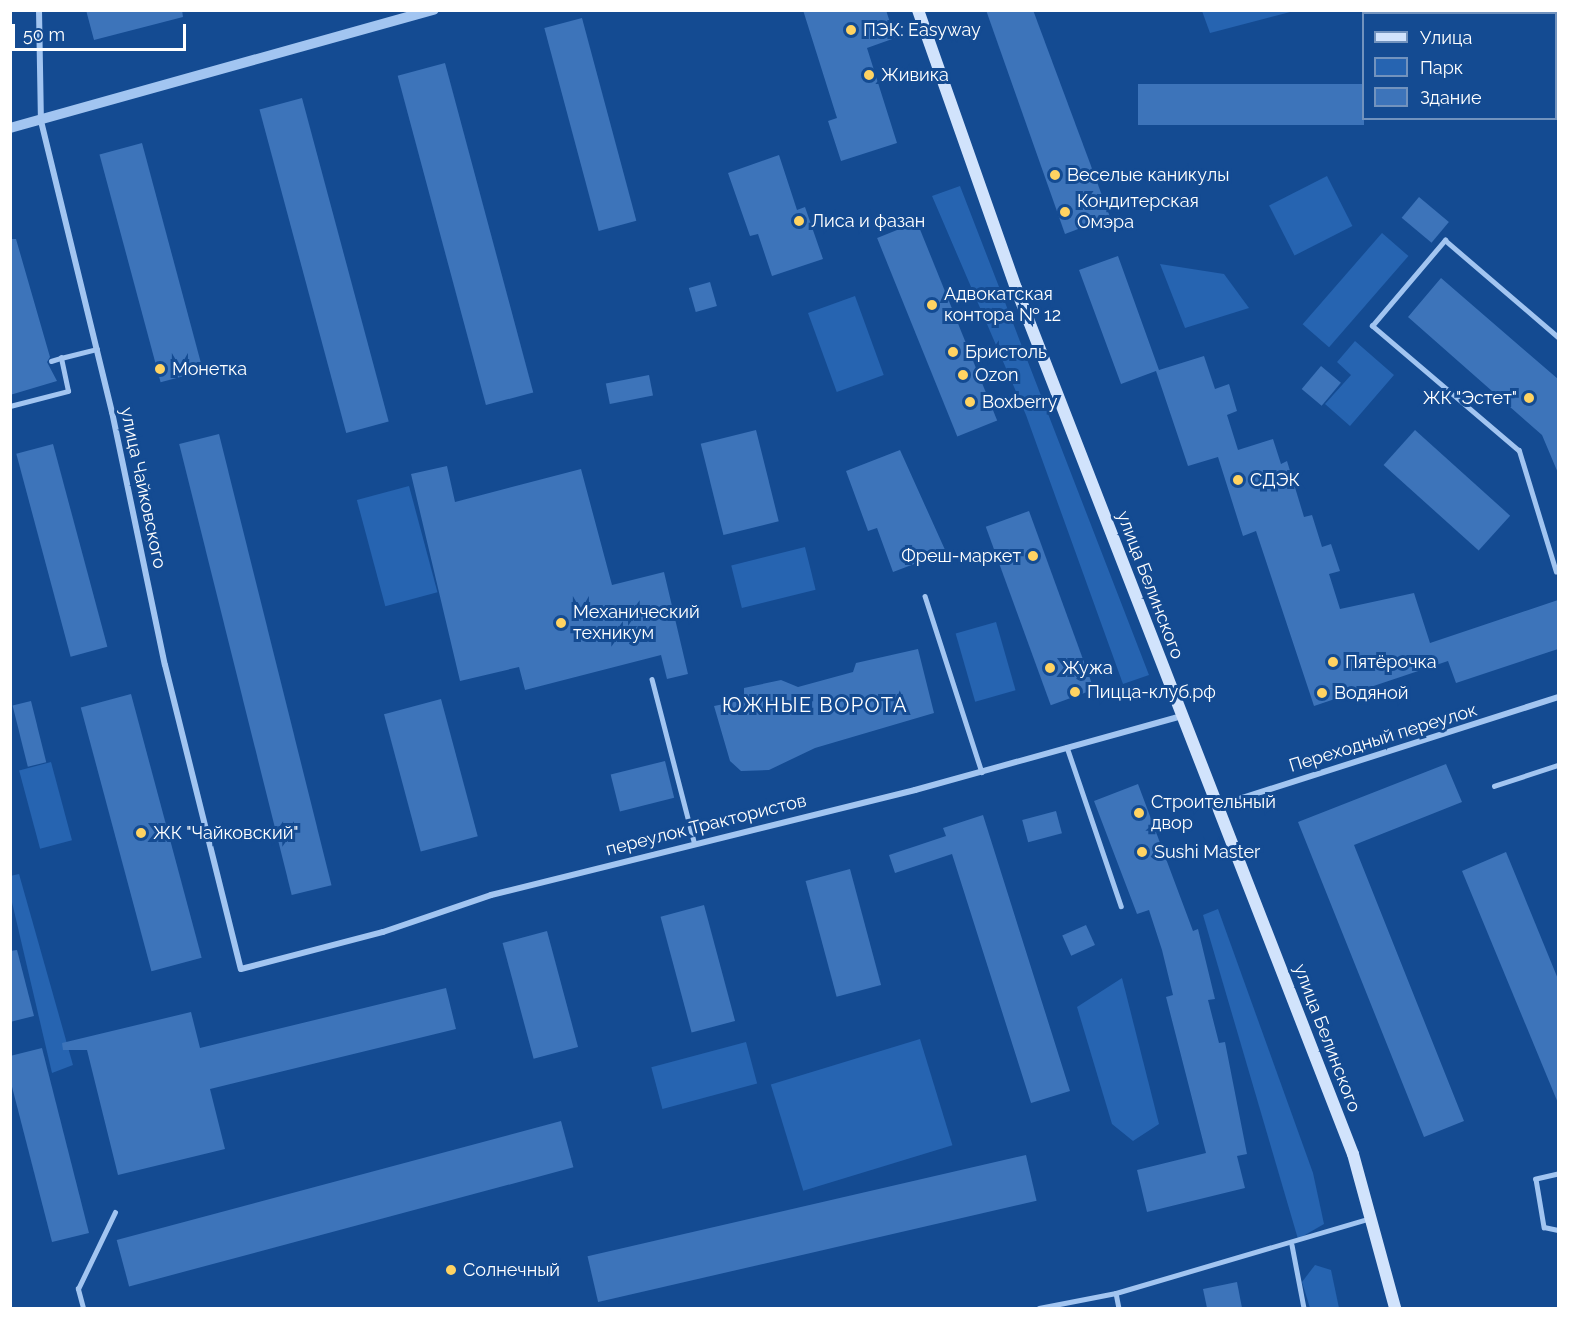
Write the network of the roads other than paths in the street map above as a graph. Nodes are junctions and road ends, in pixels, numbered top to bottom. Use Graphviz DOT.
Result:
graph roads {
  1 [pos="39,10"];
  2 [pos="434,10"];
  3 [pos="918,10"];
  4 [pos="41,121"];
  5 [pos="10,128"];
  6 [pos="1558,337"];
  7 [pos="97,349"];
  8 [pos="61,358"];
  9 [pos="51,361"];
  10 [pos="10,406"];
  11 [pos="1556,572"];
  12 [pos="925,596"];
  13 [pos="652,679"];
  14 [pos="1558,697"];
  15 [pos="1181,716"];
  16 [pos="1067,747"];
  17 [pos="1558,765"];
  18 [pos="982,772"];
  19 [pos="1494,786"];
  20 [pos="1216,806"];
  21 [pos="694,841"];
  22 [pos="1121,906"];
  23 [pos="241,969"];
  24 [pos="1558,1174"];
  25 [pos="115,1212"];
  26 [pos="1374,1218"];
  27 [pos="1558,1230"];
  28 [pos="1292,1245"];
  29 [pos="1116,1293"];
  30 [pos="82,1308"];
  31 [pos="1039,1308"];
  32 [pos="1119,1308"];
  33 [pos="1304,1308"];
  34 [pos="1395,1308"];
  1 -- 4 [label="street, улица Чайковского"];
  2 -- 4 [label="street"];
  3 -- 15 [label="main road, улица Белинского"];
  4 -- 5 [label="street"];
  4 -- 7 [label="street, улица Чайковского"];
  6 -- 11 [label="lane"];
  7 -- 8 [label="lane"];
  7 -- 23 [label="street, улица Чайковского"];
  8 -- 9 [label="lane"];
  8 -- 10 [label="lane"];
  12 -- 18 [label="lane"];
  13 -- 21 [label="lane"];
  14 -- 20 [label="street, Переходный переулок"];
  15 -- 16 [label="street, переулок Трактористов"];
  15 -- 20 [label="main road, улица Белинского"];
  16 -- 18 [label="street, переулок Трактористов"];
  16 -- 22 [label="lane"];
  17 -- 19 [label="lane"];
  18 -- 21 [label="street, переулок Трактористов"];
  20 -- 26 [label="main road, улица Белинского"];
  21 -- 23 [label="street, переулок Трактористов"];
  24 -- 27 [label="lane"];
  25 -- 30 [label="lane"];
  26 -- 28 [label="lane"];
  26 -- 34 [label="main road, улица Белинского"];
  28 -- 29 [label="lane"];
  28 -- 33 [label="lane"];
  29 -- 31 [label="lane"];
  29 -- 32 [label="lane"];
}
